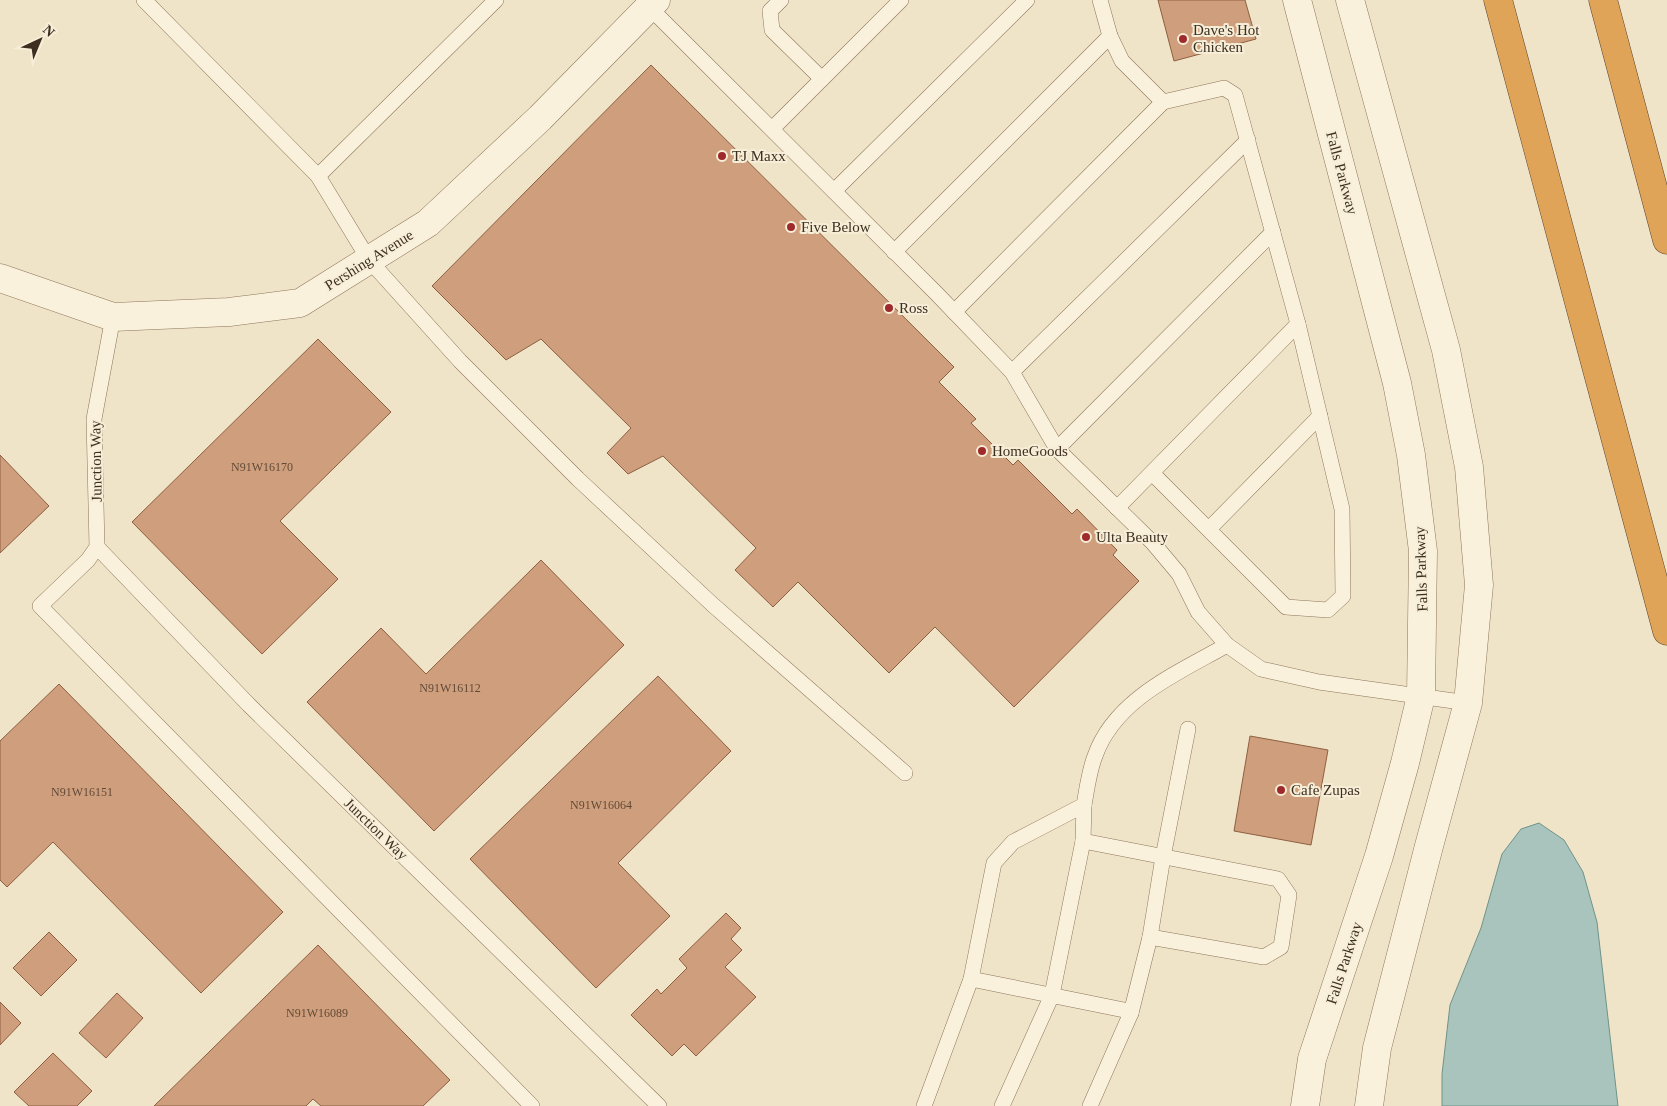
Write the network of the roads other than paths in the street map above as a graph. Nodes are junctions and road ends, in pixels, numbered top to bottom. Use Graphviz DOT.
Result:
graph roads {
  1 [pos="144,0"];
  2 [pos="496,0"];
  3 [pos="781,0"];
  4 [pos="901,0"];
  5 [pos="1027,0"];
  6 [pos="1100,0"];
  7 [pos="1297,0"];
  8 [pos="1350,0"];
  9 [pos="1498,0"];
  10 [pos="1603,0"];
  11 [pos="652,4"];
  12 [pos="1110,36"];
  13 [pos="822,79"];
  14 [pos="1163,102"];
  15 [pos="772,129"];
  16 [pos="1248,140"];
  17 [pos="318,176"];
  18 [pos="834,191"];
  19 [pos="1273,232"];
  20 [pos="1667,240"];
  21 [pos="894,252"];
  22 [pos="369,260"];
  23 [pos="0,278"];
  24 [pos="954,312"];
  25 [pos="113,317"];
  26 [pos="1298,324"];
  27 [pos="1012,372"];
  28 [pos="1320,416"];
  29 [pos="1057,449"];
  30 [pos="1152,473"];
  31 [pos="1117,508"];
  32 [pos="1209,530"];
  33 [pos="97,547"];
  34 [pos="1667,631"];
  35 [pos="1227,645"];
  36 [pos="1421,696"];
  37 [pos="1468,703"];
  38 [pos="1188,729"];
  39 [pos="906,773"];
  40 [pos="1084,805"];
  41 [pos="1083,841"];
  42 [pos="1163,857"];
  43 [pos="1150,937"];
  44 [pos="971,979"];
  45 [pos="1052,996"];
  46 [pos="1131,1013"];
  47 [pos="532,1106"];
  48 [pos="659,1106"];
  49 [pos="924,1106"];
  50 [pos="1002,1106"];
  51 [pos="1090,1106"];
  52 [pos="1305,1106"];
  53 [pos="1369,1106"];
  1 -- 17 [label="lane"];
  2 -- 17 [label="lane"];
  3 -- 13 [label="lane"];
  4 -- 13 [label="lane"];
  5 -- 18 [label="lane"];
  6 -- 12 [label="lane"];
  7 -- 36 [label="street, Falls Parkway"];
  8 -- 37 [label="street"];
  9 -- 34 [label="highway"];
  10 -- 20 [label="highway"];
  11 -- 15 [label="lane"];
  11 -- 22 [label="street, Pershing Avenue"];
  12 -- 14 [label="lane"];
  12 -- 21 [label="lane"];
  13 -- 15 [label="lane"];
  14 -- 16 [label="lane"];
  14 -- 24 [label="lane"];
  15 -- 18 [label="lane"];
  16 -- 19 [label="lane"];
  16 -- 27 [label="lane"];
  17 -- 22 [label="lane"];
  18 -- 21 [label="lane"];
  19 -- 26 [label="lane"];
  19 -- 29 [label="lane"];
  21 -- 24 [label="lane"];
  22 -- 25 [label="street, Pershing Avenue"];
  22 -- 39 [label="lane"];
  23 -- 25 [label="street, Pershing Avenue"];
  24 -- 27 [label="lane"];
  25 -- 33 [label="lane, Junction Way"];
  26 -- 28 [label="lane"];
  26 -- 30 [label="lane"];
  27 -- 29 [label="lane"];
  28 -- 32 [label="lane"];
  28 -- 32 [label="lane"];
  29 -- 31 [label="lane"];
  30 -- 31 [label="lane"];
  30 -- 32 [label="lane"];
  31 -- 35 [label="lane"];
  33 -- 47 [label="lane"];
  33 -- 48 [label="lane, Junction Way"];
  35 -- 36 [label="lane"];
  35 -- 40 [label="lane"];
  36 -- 37 [label="lane"];
  36 -- 52 [label="street, Falls Parkway"];
  37 -- 53 [label="street"];
  38 -- 42 [label="lane"];
  40 -- 41 [label="lane"];
  40 -- 44 [label="lane"];
  41 -- 42 [label="lane"];
  41 -- 45 [label="lane"];
  42 -- 43 [label="lane"];
  42 -- 43 [label="lane"];
  43 -- 46 [label="lane"];
  44 -- 45 [label="lane"];
  44 -- 49 [label="lane"];
  45 -- 46 [label="lane"];
  45 -- 50 [label="lane"];
  46 -- 51 [label="lane"];
}
